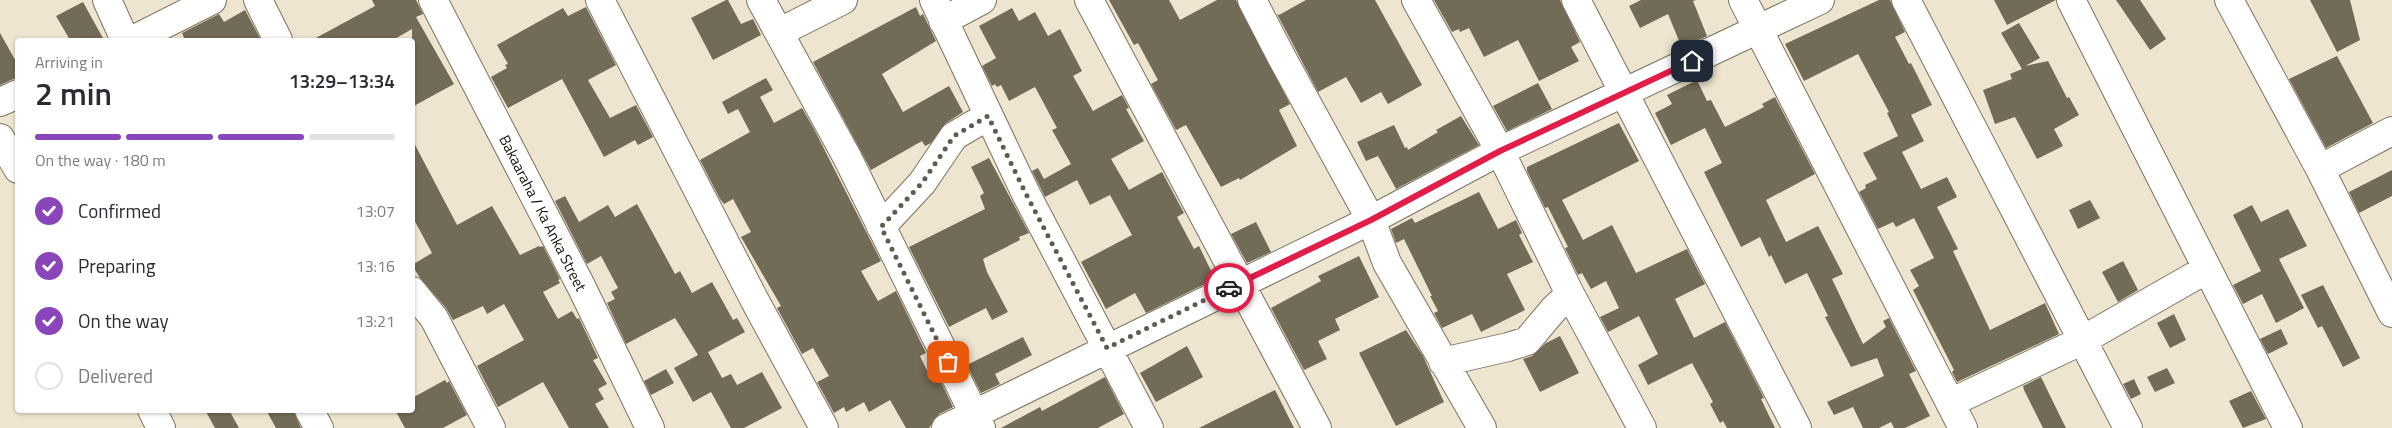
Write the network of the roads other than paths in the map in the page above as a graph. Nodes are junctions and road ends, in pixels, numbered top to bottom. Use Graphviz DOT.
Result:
graph roads {
  1 [pos="107,0"];
  2 [pos="212,0"];
  3 [pos="258,0"];
  4 [pos="433,0"];
  5 [pos="600,0"];
  6 [pos="761,0"];
  7 [pos="843,0"];
  8 [pos="982,0"];
  9 [pos="1089,0"];
  10 [pos="1252,0"];
  11 [pos="1416,0"];
  12 [pos="1576,0"];
  13 [pos="1743,0"];
  14 [pos="1820,0"];
  15 [pos="1906,0"];
  16 [pos="2071,0"];
  17 [pos="2229,0"];
  18 [pos="938,10"];
  19 [pos="1759,31"];
  20 [pos="780,32"];
  21 [pos="124,38"];
  22 [pos="137,38"];
  23 [pos="277,38"];
  24 [pos="1624,91"];
  25 [pos="15,95"];
  26 [pos="0,102"];
  27 [pos="988,116"];
  28 [pos="2392,131"];
  29 [pos="0,138"];
  30 [pos="1500,151"];
  31 [pos="15,164"];
  32 [pos="2320,169"];
  33 [pos="1371,220"];
  34 [pos="881,227"];
  35 [pos="2207,269"];
  36 [pos="1240,282"];
  37 [pos="1570,294"];
  38 [pos="415,295"];
  39 [pos="2392,313"];
  40 [pos="2081,341"];
  41 [pos="1107,348"];
  42 [pos="1443,362"];
  43 [pos="1950,403"];
  44 [pos="154,413"];
  45 [pos="311,413"];
  46 [pos="977,421"];
  47 [pos="161,428"];
  48 [pos="319,428"];
  49 [pos="491,428"];
  50 [pos="650,428"];
  51 [pos="824,428"];
  52 [pos="946,428"];
  53 [pos="1150,428"];
  54 [pos="1318,428"];
  55 [pos="1482,428"];
  56 [pos="1642,428"];
  57 [pos="1797,428"];
  58 [pos="1963,428"];
  59 [pos="2128,428"];
  60 [pos="2288,428"];
  1 -- 21 [label="street"];
  2 -- 22 [label="street"];
  3 -- 23 [label="street"];
  4 -- 50 [label="street, Bakaaraha / Ka Anka Street"];
  5 -- 51 [label="street"];
  6 -- 20 [label="street"];
  7 -- 20 [label="street"];
  8 -- 18 [label="street"];
  9 -- 36 [label="street"];
  10 -- 33 [label="street"];
  11 -- 30 [label="street"];
  12 -- 24 [label="street"];
  13 -- 19 [label="street"];
  14 -- 19 [label="street"];
  15 -- 40 [label="street"];
  16 -- 35 [label="street"];
  17 -- 32 [label="street"];
  18 -- 27 [label="street"];
  19 -- 24 [label="street"];
  19 -- 43 [label="street"];
  20 -- 34 [label="street"];
  24 -- 30 [label="street"];
  24 -- 57 [label="street"];
  25 -- 26 [label="street"];
  27 -- 34 [label="street"];
  27 -- 41 [label="street"];
  28 -- 32 [label="street"];
  29 -- 31 [label="street"];
  30 -- 33 [label="street"];
  30 -- 37 [label="street"];
  32 -- 39 [label="street"];
  33 -- 36 [label="street"];
  33 -- 42 [label="street"];
  34 -- 46 [label="street"];
  35 -- 40 [label="street"];
  35 -- 60 [label="street"];
  36 -- 41 [label="street"];
  36 -- 54 [label="street"];
  37 -- 42 [label="street"];
  37 -- 56 [label="street"];
  38 -- 49 [label="street"];
  40 -- 43 [label="street"];
  40 -- 59 [label="street"];
  41 -- 46 [label="street"];
  41 -- 53 [label="street"];
  42 -- 55 [label="street"];
  43 -- 58 [label="street"];
  44 -- 47 [label="street"];
  45 -- 48 [label="street"];
  46 -- 52 [label="street"];
}
